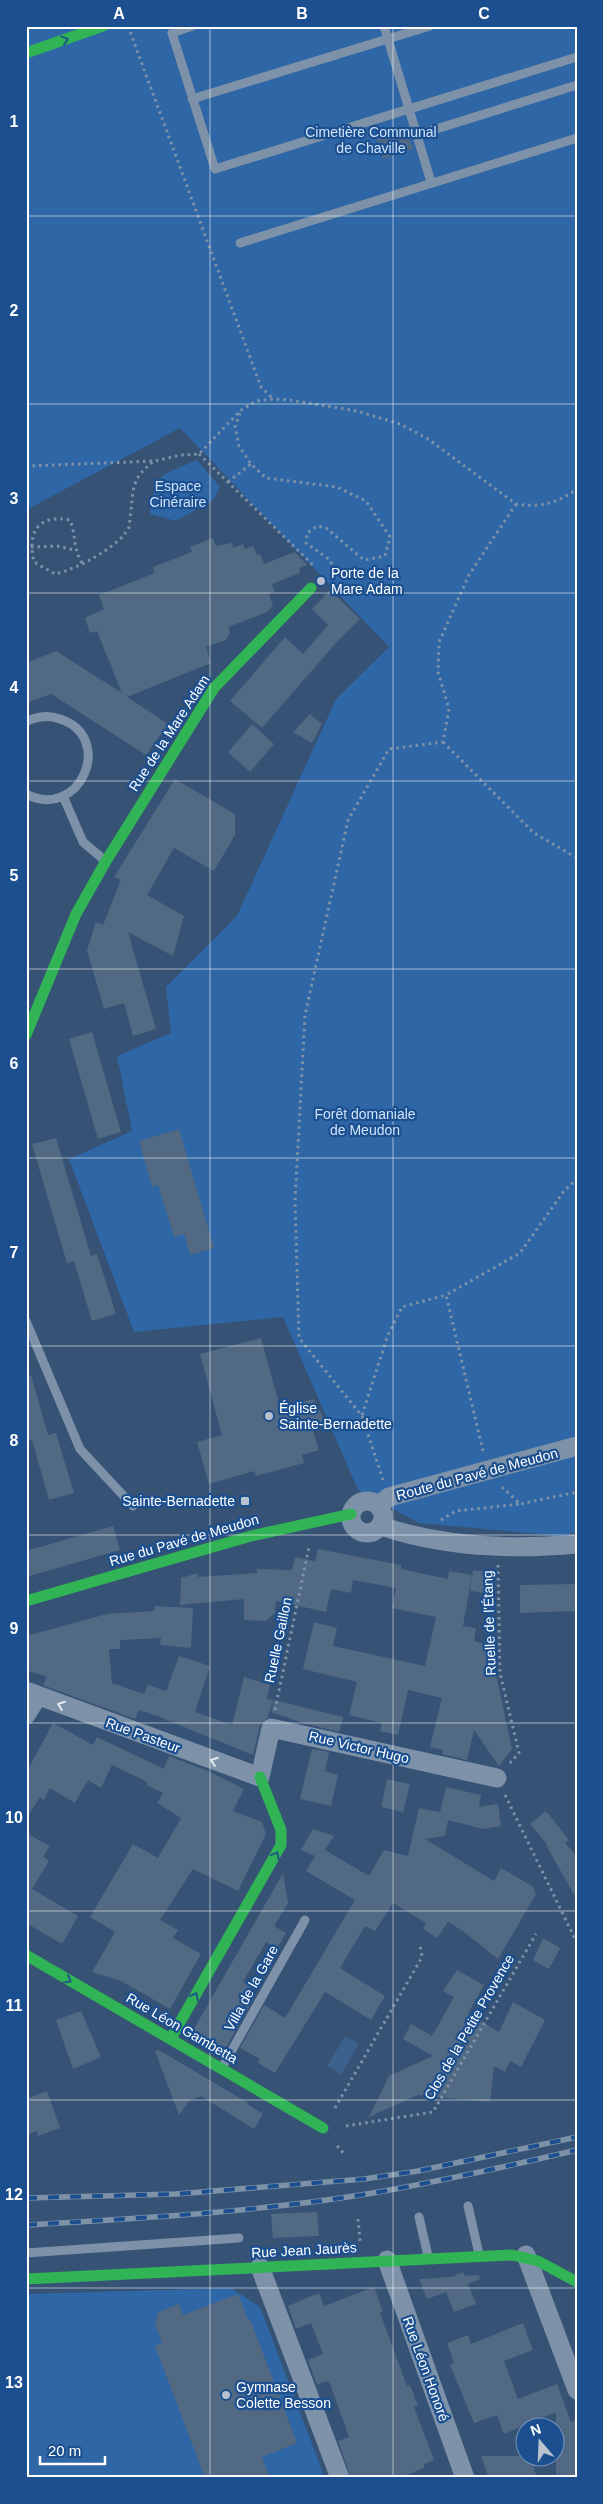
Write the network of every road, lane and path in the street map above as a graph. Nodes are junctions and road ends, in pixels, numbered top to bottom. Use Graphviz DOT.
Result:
graph roads {
  1 [pos="104,26"];
  2 [pos="128,26"];
  3 [pos="192,26"];
  4 [pos="384,26"];
  5 [pos="430,26"];
  6 [pos="171,29"];
  7 [pos="388,39"];
  8 [pos="26,53"];
  9 [pos="577,57"];
  10 [pos="577,85"];
  11 [pos="192,99"];
  12 [pos="409,111"];
  13 [pos="416,135"];
  14 [pos="577,138"];
  15 [pos="431,182"];
  16 [pos="240,243"];
  17 [pos="273,399"];
  18 [pos="240,411"];
  19 [pos="199,454"];
  20 [pos="155,461"];
  21 [pos="251,464"];
  22 [pos="26,466"];
  23 [pos="228,482"];
  24 [pos="577,489"];
  25 [pos="516,504"];
  26 [pos="31,547"];
  27 [pos="74,550"];
  28 [pos="82,563"];
  29 [pos="316,568"];
  30 [pos="328,575"];
  31 [pos="311,588"];
  32 [pos="26,722"];
  33 [pos="443,742"];
  34 [pos="26,794"];
  35 [pos="63,796"];
  36 [pos="577,858"];
  37 [pos="106,861"];
  38 [pos="26,1034"];
  39 [pos="577,1179"];
  40 [pos="446,1295"];
  41 [pos="26,1321"];
  42 [pos="362,1416"];
  43 [pos="577,1446"];
  44 [pos="486,1472"];
  45 [pos="577,1492"];
  46 [pos="384,1501"];
  47 [pos="520,1504"];
  48 [pos="133,1506"];
  49 [pos="351,1514"];
  50 [pos="382,1526"];
  51 [pos="410,1536"];
  52 [pos="577,1544"];
  53 [pos="498,1547"];
  54 [pos="306,1557"];
  55 [pos="26,1601"];
  56 [pos="32,1694"];
  57 [pos="26,1715"];
  58 [pos="271,1728"];
  59 [pos="260,1778"];
  60 [pos="497,1778"];
  61 [pos="305,1920"];
  62 [pos="536,1934"];
  63 [pos="577,1942"];
  64 [pos="420,1944"];
  65 [pos="26,1955"];
  66 [pos="170,2038"];
  67 [pos="222,2069"];
  68 [pos="323,2128"];
  69 [pos="468,2206"];
  70 [pos="419,2217"];
  71 [pos="239,2238"];
  72 [pos="26,2254"];
  73 [pos="526,2255"];
  74 [pos="479,2256"];
  75 [pos="429,2259"];
  76 [pos="387,2260"];
  77 [pos="260,2267"];
  78 [pos="26,2280"];
  79 [pos="577,2282"];
  80 [pos="577,2390"];
  81 [pos="340,2478"];
  82 [pos="465,2478"];
  8 -- 1 [label="street, one-way"];
  2 -- 17 [label="path"];
  3 -- 6 [label="lane"];
  4 -- 7 [label="lane"];
  5 -- 7 [label="lane"];
  6 -- 11 [label="lane"];
  7 -- 11 [label="lane"];
  7 -- 12 [label="lane"];
  9 -- 12 [label="lane"];
  10 -- 13 [label="lane"];
  11 -- 12 [label="lane"];
  12 -- 13 [label="lane"];
  13 -- 15 [label="lane"];
  14 -- 15 [label="lane"];
  15 -- 16 [label="lane"];
  17 -- 18 [label="path"];
  17 -- 25 [label="path"];
  18 -- 19 [label="path"];
  18 -- 21 [label="path"];
  19 -- 20 [label="path"];
  19 -- 23 [label="path"];
  20 -- 22 [label="path"];
  20 -- 28 [label="path"];
  21 -- 23 [label="path"];
  21 -- 30 [label="path"];
  23 -- 29 [label="path"];
  24 -- 25 [label="path"];
  25 -- 33 [label="path"];
  26 -- 27 [label="path"];
  26 -- 27 [label="path"];
  26 -- 28 [label="path"];
  27 -- 28 [label="path"];
  31 -- 37 [label="street, Rue de la Mare Adam"];
  32 -- 35 [label="lane"];
  33 -- 36 [label="path"];
  33 -- 42 [label="path"];
  34 -- 35 [label="lane"];
  35 -- 37 [label="lane"];
  37 -- 38 [label="street, Rue de la Mare Adam"];
  39 -- 40 [label="path"];
  40 -- 42 [label="path"];
  40 -- 44 [label="path"];
  41 -- 48 [label="lane"];
  42 -- 46 [label="path"];
  43 -- 44 [label="street, Route du Pavé de Meudon"];
  44 -- 46 [label="street, Route du Pavé de Meudon"];
  44 -- 47 [label="path"];
  45 -- 47 [label="path"];
  46 -- 49 [label="street"];
  46 -- 50 [label="street"];
  47 -- 51 [label="path"];
  49 -- 50 [label="street"];
  49 -- 55 [label="street, Rue du Pavé de Meudon"];
  50 -- 51 [label="street"];
  51 -- 53 [label="street"];
  52 -- 53 [label="street"];
  53 -- 60 [label="path, Ruelle de l'Étang"];
  54 -- 58 [label="path, Ruelle Gaillon"];
  56 -- 57 [label="street"];
  59 -- 56 [label="street, Rue Pasteur, one-way"];
  58 -- 59 [label="street"];
  58 -- 60 [label="street, Rue Victor Hugo"];
  66 -- 59 [label="street, one-way"];
  60 -- 63 [label="path"];
  61 -- 67 [label="lane, Villa de la Gare"];
  62 -- 68 [label="path, Clos de la Petite Provence"];
  64 -- 68 [label="path"];
  65 -- 66 [label="street, Rue Léon Gambetta, one-way"];
  66 -- 67 [label="street, Rue Léon Gambetta"];
  67 -- 68 [label="street, Rue Léon Gambetta"];
  69 -- 74 [label="lane"];
  70 -- 75 [label="lane"];
  71 -- 72 [label="lane"];
  73 -- 74 [label="street, Rue Jean Jaurès"];
  73 -- 79 [label="street, Rue Jean Jaurès"];
  73 -- 80 [label="street"];
  74 -- 75 [label="street, Rue Jean Jaurès"];
  75 -- 76 [label="street, Rue Jean Jaurès"];
  76 -- 77 [label="street, Rue Jean Jaurès"];
  76 -- 82 [label="street, Rue Léon Honoré"];
  77 -- 78 [label="street, Rue Jean Jaurès"];
  77 -- 81 [label="street"];
}
